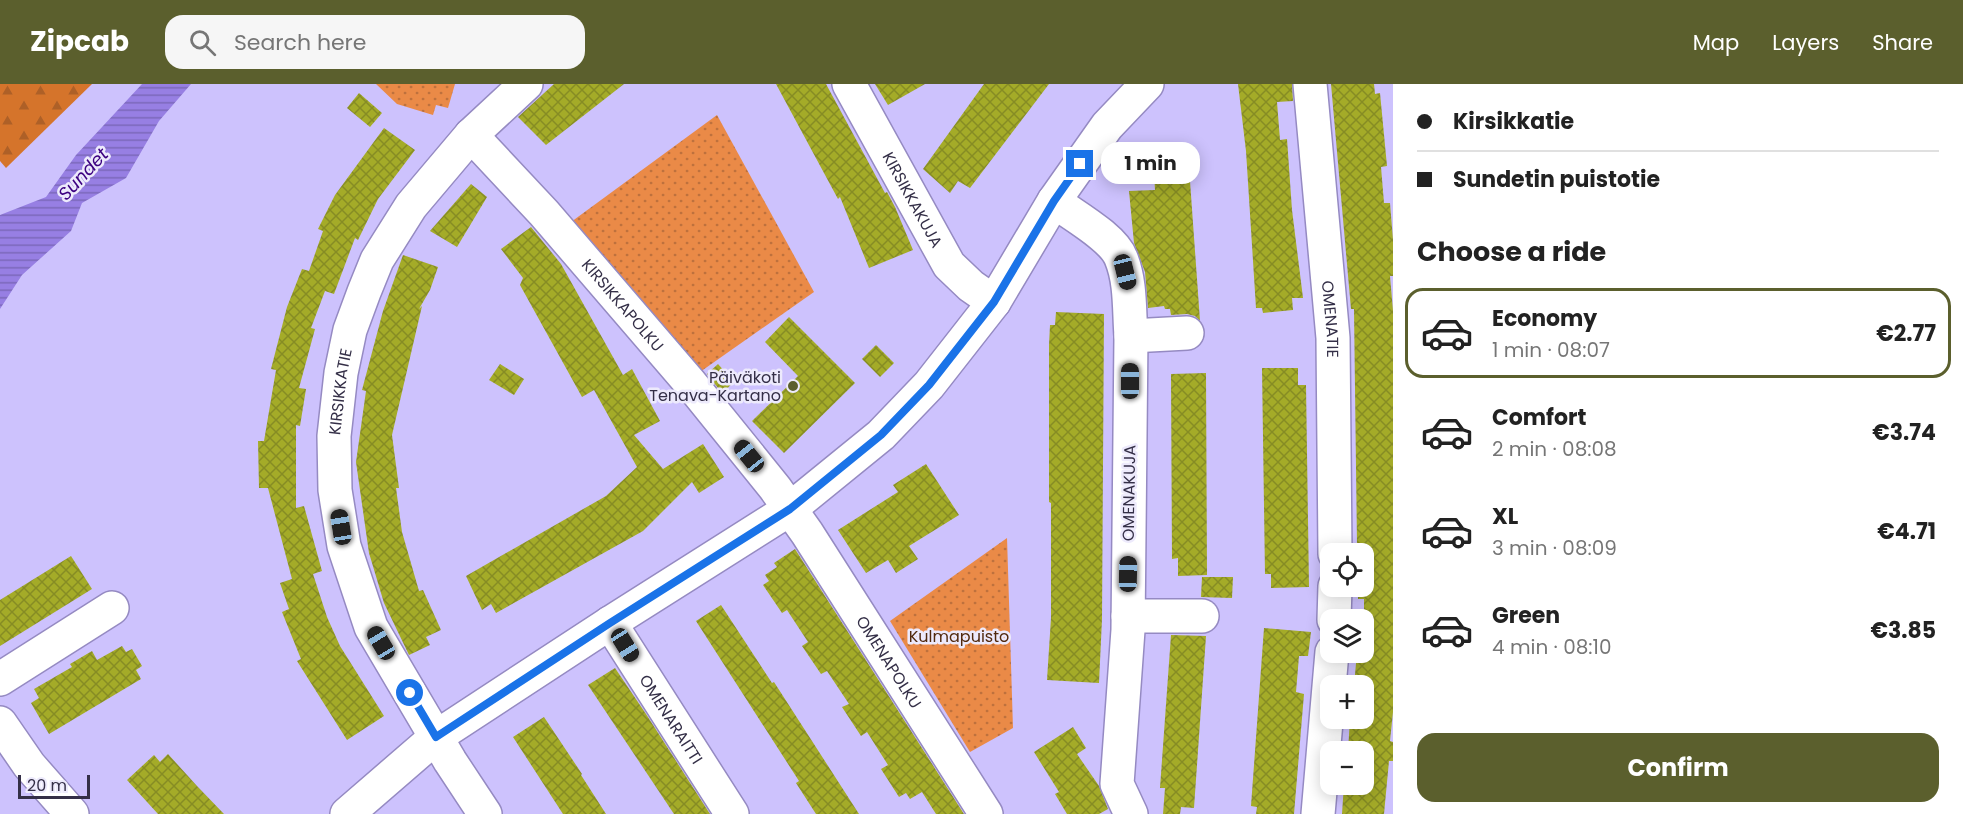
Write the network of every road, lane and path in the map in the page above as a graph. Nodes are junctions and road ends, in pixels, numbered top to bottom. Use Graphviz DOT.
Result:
graph roads {
  1 [pos="526,84"];
  2 [pos="849,84"];
  3 [pos="1147,84"];
  4 [pos="1310,84"];
  5 [pos="471,135"];
  6 [pos="1054,201"];
  7 [pos="994,302"];
  8 [pos="1187,333"];
  9 [pos="1131,336"];
  10 [pos="790,509"];
  11 [pos="1335,543"];
  12 [pos="112,608"];
  13 [pos="1128,616"];
  14 [pos="1202,616"];
  15 [pos="610,623"];
  16 [pos="1331,663"];
  17 [pos="0,679"];
  18 [pos="0,723"];
  19 [pos="436,737"];
  20 [pos="72,814"];
  21 [pos="347,814"];
  22 [pos="485,814"];
  23 [pos="732,814"];
  24 [pos="986,814"];
  25 [pos="1131,814"];
  26 [pos="1318,814"];
  1 -- 5 [label="street, KIRSIKKATIE"];
  2 -- 7 [label="street, KIRSIKKAKUJA"];
  3 -- 6 [label="street"];
  4 -- 11 [label="street, OMENATIE"];
  5 -- 10 [label="street, KIRSIKKAPOLKU"];
  5 -- 19 [label="street, KIRSIKKATIE"];
  6 -- 7 [label="street"];
  6 -- 9 [label="street, OMENAKUJA"];
  7 -- 10 [label="street"];
  8 -- 9 [label="street"];
  9 -- 13 [label="street, OMENAKUJA"];
  10 -- 15 [label="street"];
  10 -- 24 [label="street, OMENAPOLKU"];
  12 -- 17 [label="street"];
  13 -- 14 [label="street"];
  13 -- 25 [label="street, OMENAKUJA"];
  15 -- 19 [label="street"];
  15 -- 23 [label="street, OMENARAITTI"];
  16 -- 26 [label="street"];
  18 -- 20 [label="street"];
  19 -- 21 [label="street"];
  19 -- 22 [label="street"];
}
